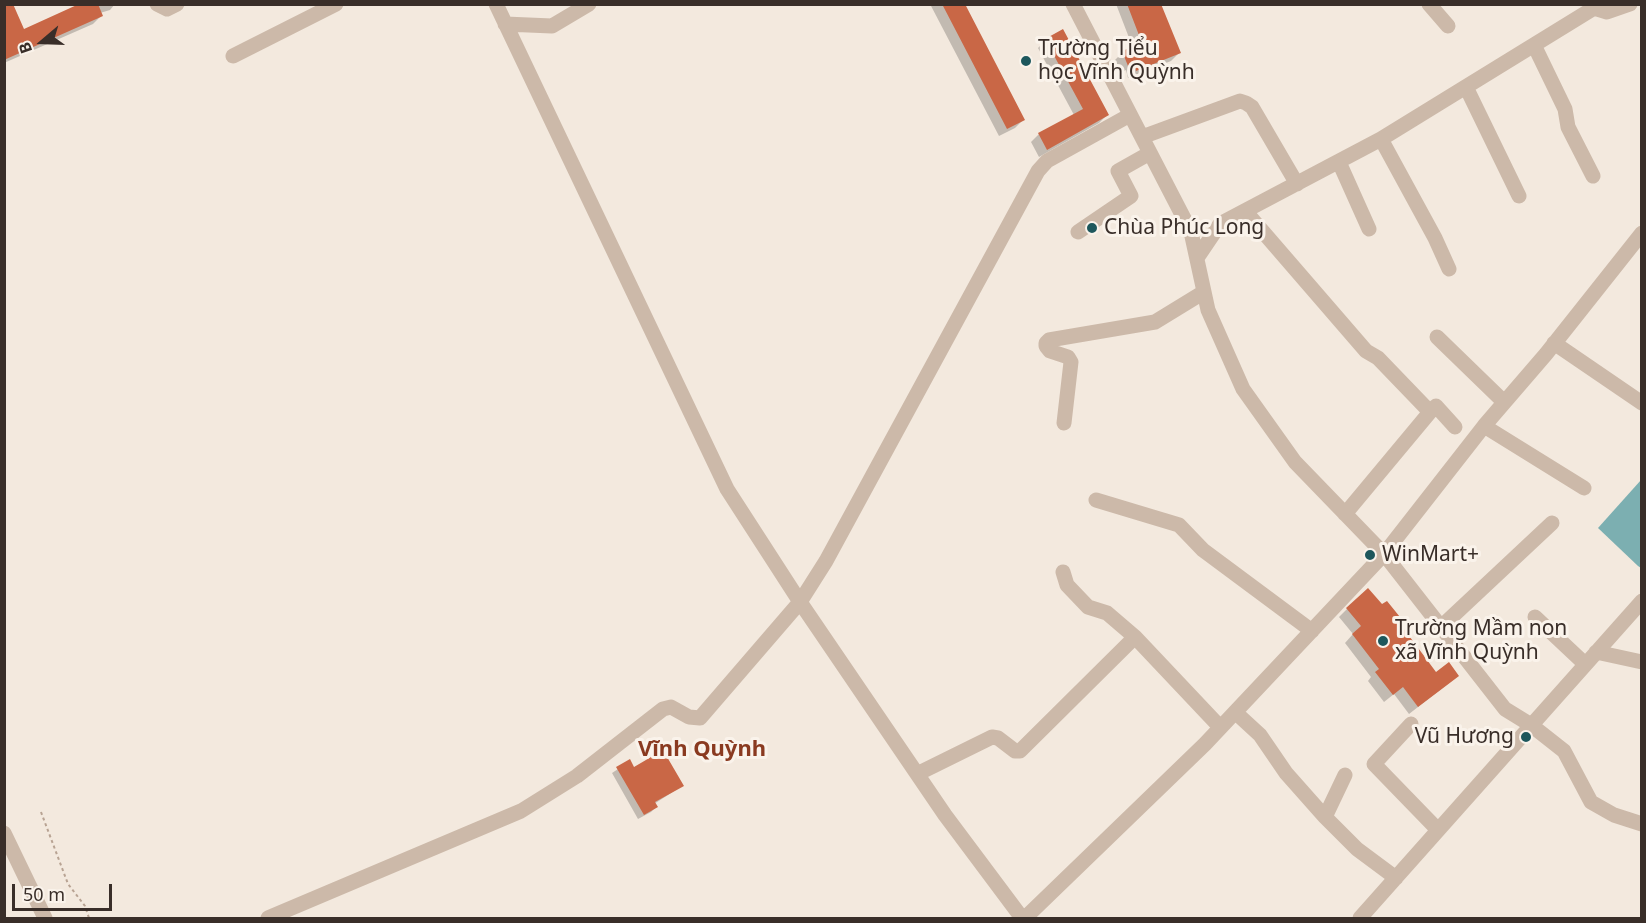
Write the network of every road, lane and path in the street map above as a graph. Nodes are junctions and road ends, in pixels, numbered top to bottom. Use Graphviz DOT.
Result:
graph roads {
  1 [pos="157,4"];
  2 [pos="177,4"];
  3 [pos="336,4"];
  4 [pos="496,4"];
  5 [pos="589,4"];
  6 [pos="1073,4"];
  7 [pos="1429,4"];
  8 [pos="1630,4"];
  9 [pos="1593,6"];
  10 [pos="505,24"];
  11 [pos="1448,26"];
  12 [pos="1534,45"];
  13 [pos="233,56"];
  14 [pos="1466,87"];
  15 [pos="1130,115"];
  16 [pos="1142,137"];
  17 [pos="1381,139"];
  18 [pos="1150,153"];
  19 [pos="1339,162"];
  20 [pos="1593,176"];
  21 [pos="1297,184"];
  22 [pos="1519,195"];
  23 [pos="1245,211"];
  24 [pos="1369,229"];
  25 [pos="1078,232"];
  26 [pos="1641,233"];
  27 [pos="1197,258"];
  28 [pos="1449,269"];
  29 [pos="1204,292"];
  30 [pos="1437,337"];
  31 [pos="1554,343"];
  32 [pos="1504,402"];
  33 [pos="1641,403"];
  34 [pos="1430,412"];
  35 [pos="1064,423"];
  36 [pos="1484,426"];
  37 [pos="1455,427"];
  38 [pos="1584,488"];
  39 [pos="1096,500"];
  40 [pos="1345,514"];
  41 [pos="1552,523"];
  42 [pos="1384,554"];
  43 [pos="1064,572"];
  44 [pos="1641,601"];
  45 [pos="800,603"];
  46 [pos="1535,616"];
  47 [pos="1441,627"];
  48 [pos="1312,631"];
  49 [pos="1135,637"];
  50 [pos="1596,652"];
  51 [pos="1641,662"];
  52 [pos="1585,664"];
  53 [pos="1235,712"];
  54 [pos="1411,724"];
  55 [pos="1531,724"];
  56 [pos="1220,727"];
  57 [pos="917,774"];
  58 [pos="1345,775"];
  59 [pos="41,812"];
  60 [pos="1325,817"];
  61 [pos="1640,819"];
  62 [pos="1438,830"];
  63 [pos="4,833"];
  64 [pos="1396,878"];
  65 [pos="45,918"];
  66 [pos="89,918"];
  67 [pos="268,918"];
  68 [pos="1024,918"];
  69 [pos="1360,918"];
  1 -- 2 [label="street"];
  3 -- 13 [label="street"];
  4 -- 10 [label="street"];
  5 -- 10 [label="street"];
  6 -- 15 [label="street"];
  7 -- 11 [label="street"];
  8 -- 9 [label="street"];
  9 -- 12 [label="street"];
  10 -- 45 [label="street"];
  12 -- 14 [label="street"];
  12 -- 20 [label="street"];
  14 -- 17 [label="street"];
  14 -- 22 [label="street"];
  15 -- 16 [label="street"];
  15 -- 45 [label="street"];
  16 -- 18 [label="street"];
  16 -- 21 [label="street"];
  17 -- 19 [label="street"];
  17 -- 28 [label="street"];
  18 -- 25 [label="street"];
  18 -- 27 [label="street"];
  19 -- 21 [label="street"];
  19 -- 24 [label="street"];
  21 -- 23 [label="street"];
  23 -- 27 [label="street"];
  23 -- 34 [label="street"];
  26 -- 31 [label="street"];
  27 -- 29 [label="street"];
  29 -- 35 [label="street"];
  29 -- 40 [label="street"];
  30 -- 32 [label="street"];
  31 -- 32 [label="street"];
  31 -- 33 [label="street"];
  32 -- 36 [label="street"];
  34 -- 37 [label="street"];
  34 -- 40 [label="street"];
  36 -- 38 [label="street"];
  36 -- 42 [label="street"];
  39 -- 48 [label="street"];
  40 -- 42 [label="street"];
  41 -- 47 [label="street"];
  42 -- 47 [label="street"];
  42 -- 48 [label="street"];
  43 -- 49 [label="street"];
  44 -- 50 [label="street"];
  45 -- 57 [label="street"];
  45 -- 67 [label="street"];
  46 -- 52 [label="street"];
  47 -- 55 [label="street"];
  48 -- 53 [label="street"];
  49 -- 56 [label="street"];
  49 -- 57 [label="street"];
  50 -- 51 [label="street"];
  50 -- 52 [label="street"];
  52 -- 55 [label="street"];
  53 -- 56 [label="street"];
  53 -- 60 [label="street"];
  54 -- 62 [label="street"];
  55 -- 61 [label="street"];
  55 -- 62 [label="street"];
  56 -- 68 [label="street"];
  57 -- 68 [label="street"];
  58 -- 60 [label="street"];
  59 -- 66 [label="path"];
  60 -- 64 [label="street"];
  62 -- 64 [label="street"];
  63 -- 65 [label="street"];
  64 -- 69 [label="street"];
}
